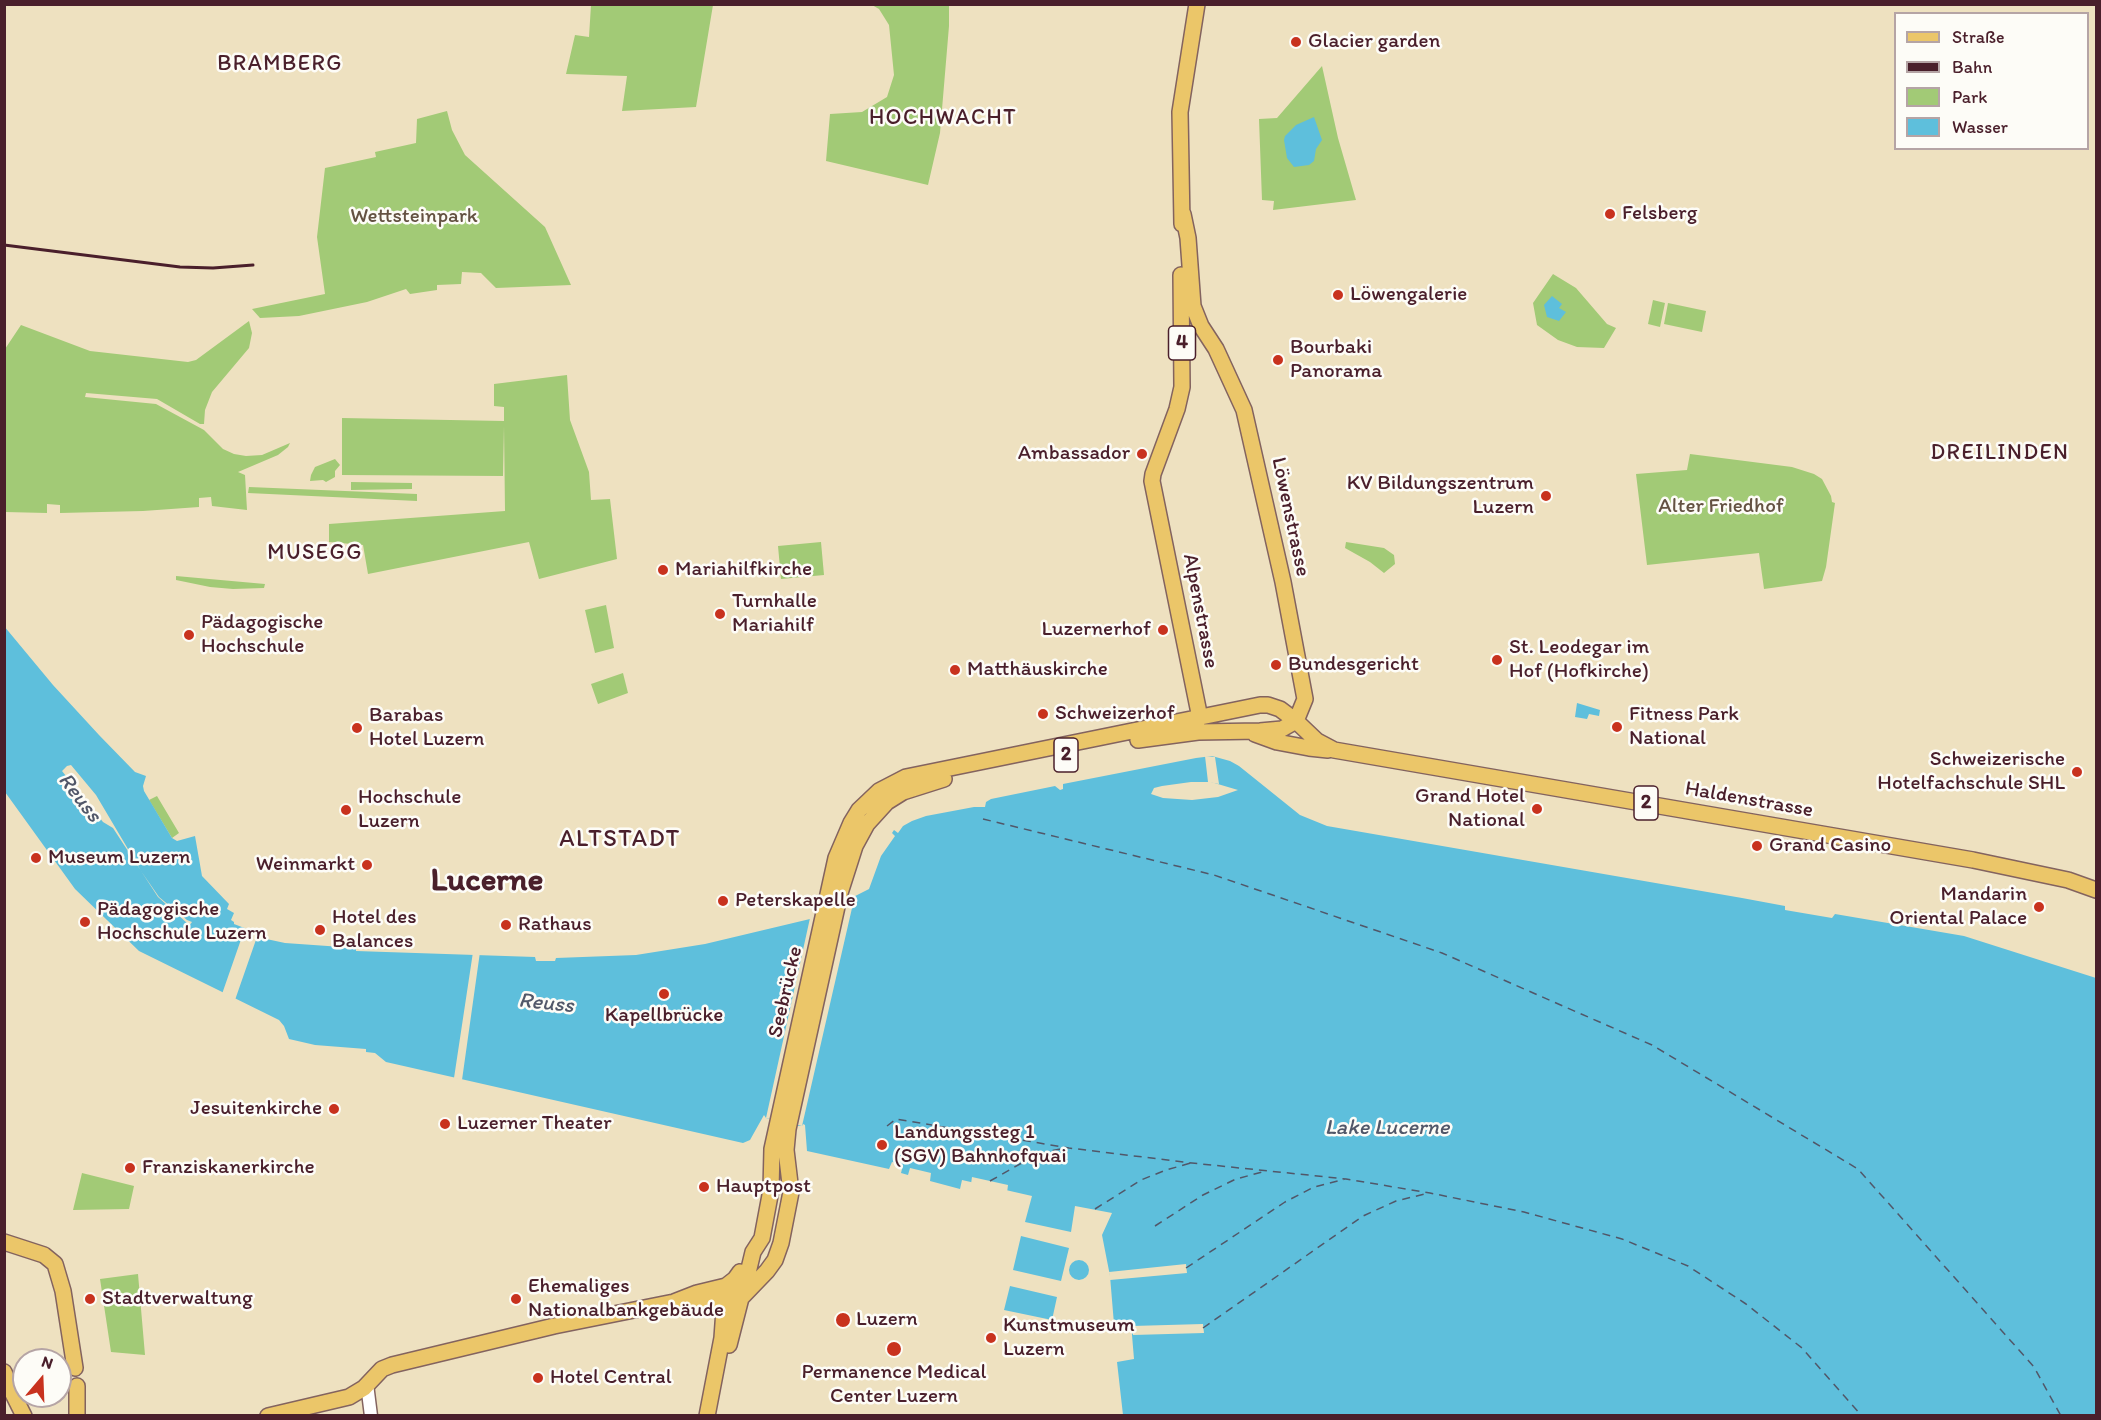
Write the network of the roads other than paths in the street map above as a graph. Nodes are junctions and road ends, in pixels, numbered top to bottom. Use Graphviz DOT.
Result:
graph roads {
  1 [pos="1197,4"];
  2 [pos="1183,214"];
  3 [pos="1200,718"];
  4 [pos="1296,721"];
  5 [pos="1214,731"];
  6 [pos="1250,732"];
  7 [pos="1334,750"];
  8 [pos="839,874"];
  9 [pos="2097,890"];
  10 [pos="783,1122"];
  11 [pos="9,1247"];
  12 [pos="750,1261"];
  13 [pos="744,1293"];
  14 [pos="729,1299"];
  15 [pos="674,1302"];
  16 [pos="75,1368"];
  17 [pos="4,1372"];
  18 [pos="367,1384"];
  19 [pos="77,1386"];
  20 [pos="24,1416"];
  21 [pos="76,1416"];
  22 [pos="268,1416"];
  23 [pos="371,1416"];
  24 [pos="707,1416"];
  25 [pos="713,1416"];
  1 -- 2 [label="main road, 4"];
  2 -- 3 [label="main road, Alpenstrasse / 4"];
  2 -- 4 [label="main road, Löwenstrasse / 4"];
  3 -- 4 [label="main road, 2"];
  3 -- 5 [label="main road"];
  3 -- 8 [label="main road, 2"];
  4 -- 6 [label="main road"];
  4 -- 7 [label="main road, Haldenstrasse / 2"];
  5 -- 6 [label="main road, 2"];
  5 -- 8 [label="main road, 2"];
  6 -- 7 [label="main road, 2"];
  7 -- 9 [label="main road, Haldenstrasse / 2"];
  8 -- 10 [label="main road, Seebrücke / 2"];
  10 -- 12 [label="main road, 2"];
  10 -- 13 [label="main road, 2"];
  11 -- 16 [label="main road"];
  12 -- 14 [label="main road"];
  12 -- 15 [label="main road, 2"];
  13 -- 14 [label="main road, 2"];
  13 -- 25 [label="main road"];
  14 -- 15 [label="main road, 2"];
  14 -- 24 [label="main road"];
  15 -- 18 [label="main road, 2"];
  17 -- 20 [label="main road"];
  18 -- 22 [label="main road, 2"];
  18 -- 23 [label="street"];
  19 -- 21 [label="main road"];
}
